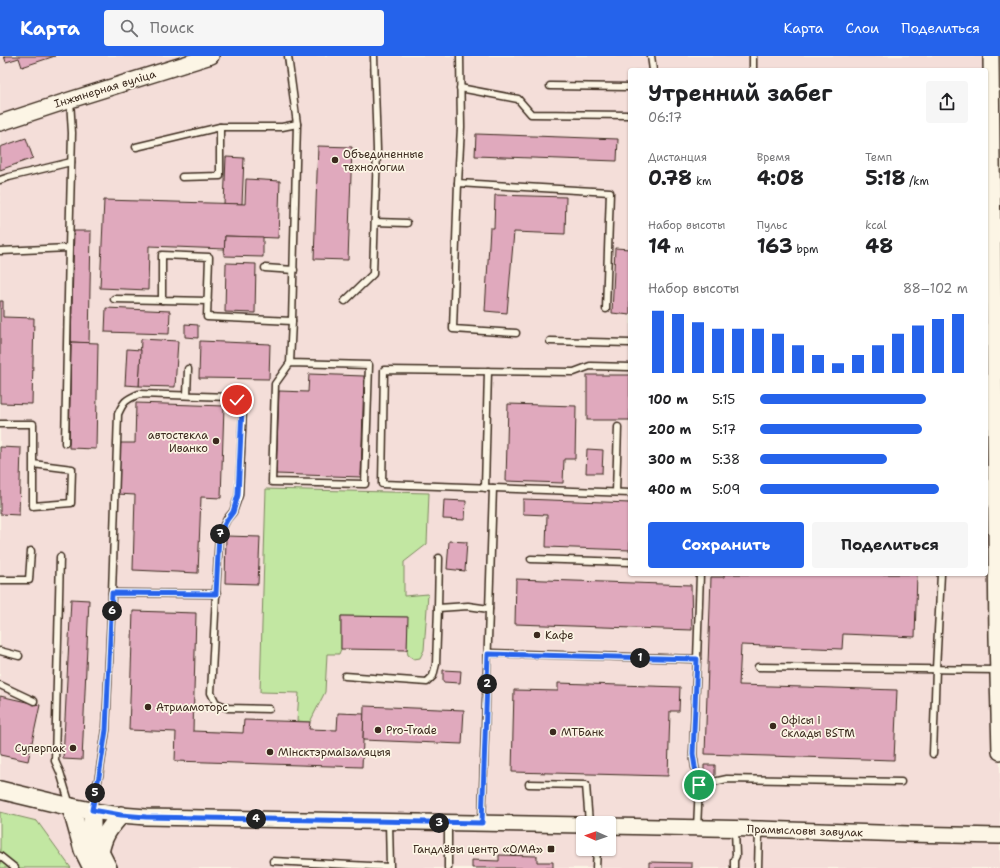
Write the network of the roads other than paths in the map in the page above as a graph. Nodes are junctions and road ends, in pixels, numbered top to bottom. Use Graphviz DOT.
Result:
graph roads {
  1 [pos="211,56"];
  2 [pos="288,56"];
  3 [pos="374,56"];
  4 [pos="460,56"];
  5 [pos="651,56"];
  6 [pos="753,56"];
  7 [pos="991,56"];
  8 [pos="653,68"];
  9 [pos="753,68"];
  10 [pos="550,86"];
  11 [pos="628,87"];
  12 [pos="460,88"];
  13 [pos="70,100"];
  14 [pos="628,115"];
  15 [pos="0,123"];
  16 [pos="297,124"];
  17 [pos="220,127"];
  18 [pos="989,136"];
  19 [pos="136,147"];
  20 [pos="71,162"];
  21 [pos="182,177"];
  22 [pos="0,180"];
  23 [pos="458,183"];
  24 [pos="996,190"];
  25 [pos="375,222"];
  26 [pos="407,222"];
  27 [pos="68,248"];
  28 [pos="0,251"];
  29 [pos="265,268"];
  30 [pos="294,270"];
  31 [pos="997,271"];
  32 [pos="114,299"];
  33 [pos="162,300"];
  34 [pos="208,301"];
  35 [pos="345,301"];
  36 [pos="606,309"];
  37 [pos="292,321"];
  38 [pos="516,333"];
  39 [pos="550,341"];
  40 [pos="628,343"];
  41 [pos="998,358"];
  42 [pos="290,363"];
  43 [pos="628,367"];
  44 [pos="188,368"];
  45 [pos="488,371"];
  46 [pos="991,377"];
  47 [pos="187,396"];
  48 [pos="0,424"];
  49 [pos="618,428"];
  50 [pos="65,443"];
  51 [pos="33,464"];
  52 [pos="485,488"];
  53 [pos="493,488"];
  54 [pos="616,492"];
  55 [pos="628,493"];
  56 [pos="31,551"];
  57 [pos="60,557"];
  58 [pos="439,558"];
  59 [pos="531,559"];
  60 [pos="998,560"];
  61 [pos="628,562"];
  62 [pos="700,576"];
  63 [pos="941,576"];
  64 [pos="0,580"];
  65 [pos="112,593"];
  66 [pos="216,594"];
  67 [pos="438,608"];
  68 [pos="490,609"];
  69 [pos="999,636"];
  70 [pos="0,651"];
  71 [pos="488,654"];
  72 [pos="19,656"];
  73 [pos="697,659"];
  74 [pos="758,667"];
  75 [pos="936,669"];
  76 [pos="999,670"];
  77 [pos="345,676"];
  78 [pos="0,685"];
  79 [pos="34,701"];
  80 [pos="269,709"];
  81 [pos="1000,752"];
  82 [pos="933,754"];
  83 [pos="902,782"];
  84 [pos="529,784"];
  85 [pos="699,785"];
  86 [pos="0,790"];
  87 [pos="71,807"];
  88 [pos="92,810"];
  89 [pos="121,815"];
  90 [pos="588,816"];
  91 [pos="389,822"];
  92 [pos="448,823"];
  93 [pos="482,823"];
  94 [pos="576,825"];
  95 [pos="616,826"];
  96 [pos="698,828"];
  97 [pos="735,828"];
  98 [pos="760,829"];
  99 [pos="1000,836"];
  100 [pos="0,856"];
  101 [pos="596,856"];
  102 [pos="104,861"];
  103 [pos="273,861"];
  104 [pos="15,868"];
  105 [pos="92,868"];
  106 [pos="390,868"];
  107 [pos="448,868"];
  108 [pos="596,868"];
  109 [pos="734,868"];
  110 [pos="758,868"];
  1 -- 13 [label="street, Інжынерная вуліца"];
  2 -- 16 [label="lane"];
  3 -- 25 [label="lane"];
  4 -- 12 [label="lane"];
  5 -- 8 [label="lane"];
  6 -- 9 [label="lane"];
  7 -- 18 [label="street"];
  10 -- 11 [label="lane"];
  12 -- 14 [label="lane"];
  12 -- 23 [label="lane"];
  13 -- 15 [label="street, Інжынерная вуліца"];
  13 -- 20 [label="lane"];
  16 -- 17 [label="lane"];
  16 -- 30 [label="lane"];
  17 -- 19 [label="lane"];
  17 -- 21 [label="lane"];
  18 -- 24 [label="street"];
  20 -- 22 [label="lane"];
  20 -- 27 [label="lane"];
  23 -- 36 [label="lane"];
  23 -- 38 [label="lane"];
  24 -- 31 [label="street"];
  25 -- 26 [label="lane"];
  25 -- 35 [label="lane"];
  27 -- 28 [label="lane"];
  27 -- 50 [label="lane"];
  29 -- 30 [label="lane"];
  30 -- 37 [label="lane"];
  31 -- 41 [label="street"];
  32 -- 33 [label="lane"];
  33 -- 34 [label="lane"];
  33 -- 34 [label="lane"];
  34 -- 37 [label="lane"];
  37 -- 42 [label="lane"];
  39 -- 40 [label="lane"];
  41 -- 46 [label="street"];
  42 -- 42 [label="lane"];
  43 -- 45 [label="lane"];
  44 -- 47 [label="lane"];
  45 -- 52 [label="lane"];
  45 -- 52 [label="lane"];
  46 -- 60 [label="street"];
  47 -- 65 [label="lane"];
  47 -- 66 [label="lane"];
  48 -- 51 [label="lane"];
  49 -- 54 [label="lane"];
  51 -- 51 [label="lane"];
  52 -- 53 [label="lane"];
  53 -- 54 [label="lane"];
  53 -- 68 [label="lane"];
  54 -- 55 [label="lane"];
  56 -- 64 [label="lane"];
  57 -- 87 [label="lane"];
  58 -- 67 [label="lane"];
  59 -- 61 [label="lane"];
  60 -- 69 [label="street"];
  62 -- 73 [label="lane"];
  63 -- 75 [label="lane"];
  65 -- 66 [label="lane"];
  65 -- 88 [label="lane"];
  66 -- 80 [label="lane"];
  67 -- 68 [label="lane"];
  67 -- 77 [label="lane"];
  68 -- 71 [label="lane"];
  69 -- 76 [label="street"];
  70 -- 72 [label="lane"];
  71 -- 73 [label="lane"];
  71 -- 93 [label="lane"];
  73 -- 85 [label="lane"];
  74 -- 75 [label="lane"];
  75 -- 76 [label="lane"];
  75 -- 82 [label="lane"];
  76 -- 81 [label="street"];
  78 -- 79 [label="lane"];
  83 -- 85 [label="lane"];
  84 -- 90 [label="lane"];
  85 -- 96 [label="lane"];
  86 -- 87 [label="main road"];
  87 -- 88 [label="main road"];
  87 -- 105 [label="main road"];
  88 -- 89 [label="street"];
  88 -- 102 [label="main road"];
  89 -- 91 [label="street"];
  89 -- 102 [label="main road"];
  91 -- 92 [label="street"];
  91 -- 106 [label="lane"];
  92 -- 93 [label="street"];
  92 -- 107 [label="lane"];
  93 -- 94 [label="street"];
  95 -- 96 [label="street, Прамысловы завулак"];
  96 -- 97 [label="street, Прамысловы завулак"];
  97 -- 98 [label="street, Прамысловы завулак"];
  97 -- 109 [label="lane"];
  98 -- 99 [label="street, Прамысловы завулак"];
  98 -- 110 [label="lane"];
  100 -- 104 [label="lane"];
  101 -- 108 [label="lane"];
  103 -- 106 [label="lane"];
}
